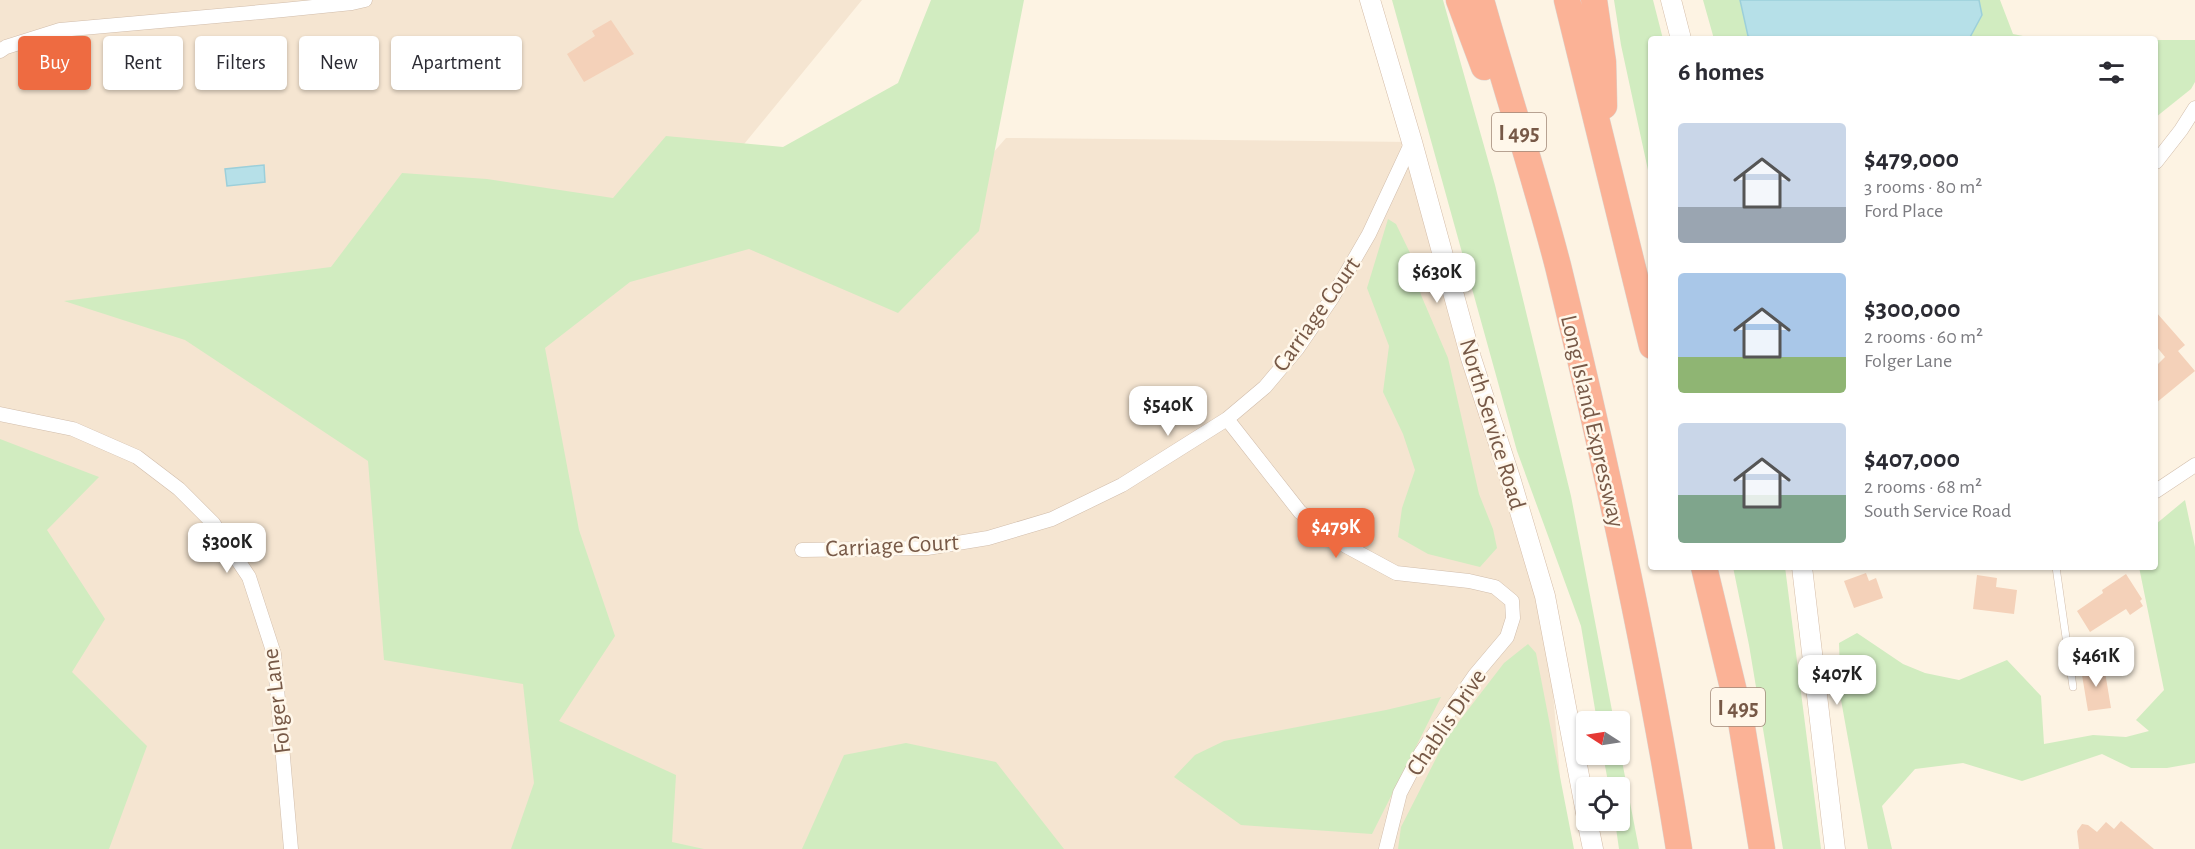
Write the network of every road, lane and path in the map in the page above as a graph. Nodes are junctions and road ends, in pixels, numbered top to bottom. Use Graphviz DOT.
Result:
graph roads {
  1 [pos="365,0"];
  2 [pos="1371,0"];
  3 [pos="1459,0"];
  4 [pos="1481,0"];
  5 [pos="1567,0"];
  6 [pos="1594,0"];
  7 [pos="1671,0"];
  8 [pos="1680,36"];
  9 [pos="0,51"];
  10 [pos="2195,108"];
  11 [pos="1412,142"];
  12 [pos="1605,151"];
  13 [pos="2158,159"];
  14 [pos="1557,264"];
  15 [pos="1648,329"];
  16 [pos="0,414"];
  17 [pos="1227,419"];
  18 [pos="2195,465"];
  19 [pos="2158,490"];
  20 [pos="802,550"];
  21 [pos="1705,570"];
  22 [pos="1802,570"];
  23 [pos="2056,570"];
  24 [pos="2073,687"];
  25 [pos="1579,777"];
  26 [pos="1589,831"];
  27 [pos="291,849"];
  28 [pos="1386,849"];
  29 [pos="1593,849"];
  30 [pos="1679,849"];
  31 [pos="1762,849"];
  32 [pos="1835,849"];
  1 -- 9 [label="street"];
  2 -- 11 [label="main road, North Service Road"];
  3 -- 14 [label="highway"];
  4 -- 14 [label="highway, Long Island Expressway / I 495"];
  5 -- 12 [label="highway"];
  6 -- 12 [label="highway"];
  7 -- 8 [label="main road"];
  10 -- 13 [label="street"];
  11 -- 17 [label="street, Carriage Court"];
  11 -- 25 [label="main road, North Service Road"];
  12 -- 15 [label="highway"];
  14 -- 30 [label="highway, Long Island Expressway / I 495"];
  16 -- 27 [label="street, Folger Lane"];
  17 -- 20 [label="street, Carriage Court"];
  17 -- 28 [label="street, Chablis Drive"];
  18 -- 19 [label="street"];
  21 -- 31 [label="highway, I 495"];
  22 -- 32 [label="main road"];
  23 -- 24 [label="lane"];
  26 -- 29 [label="main road, North Service Road"];
}
